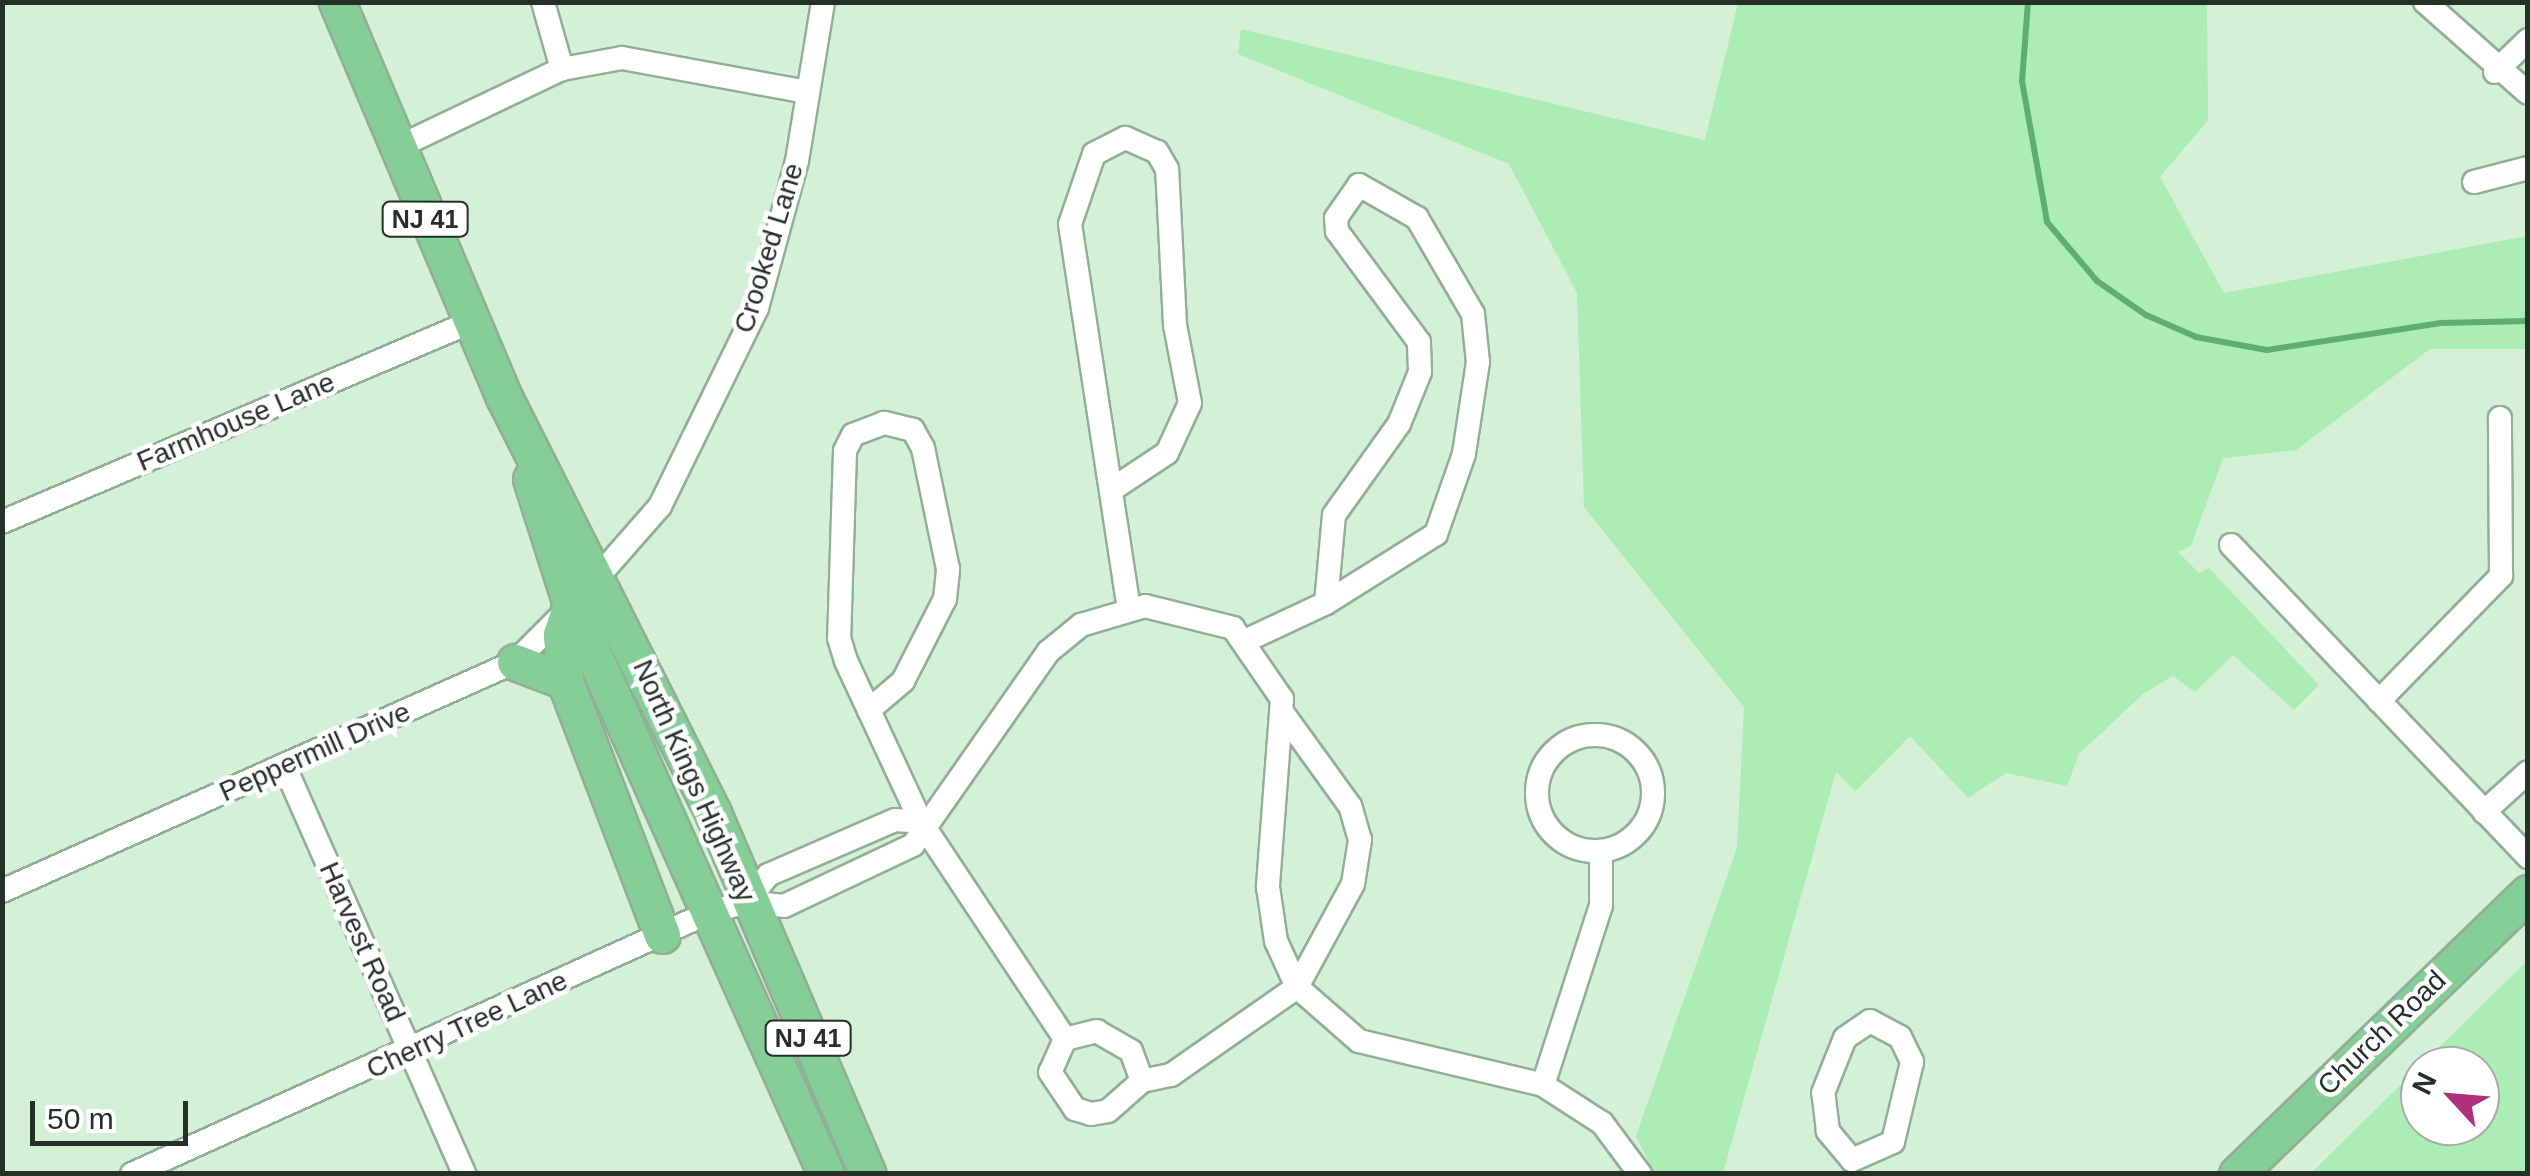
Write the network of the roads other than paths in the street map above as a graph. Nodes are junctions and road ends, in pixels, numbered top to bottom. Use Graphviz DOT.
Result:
graph roads {
  1 [pos="317,2"];
  2 [pos="337,2"];
  3 [pos="543,2"];
  4 [pos="823,2"];
  5 [pos="2425,2"];
  6 [pos="346,40"];
  7 [pos="2528,40"];
  8 [pos="562,68"];
  9 [pos="2495,72"];
  10 [pos="808,92"];
  11 [pos="2528,93"];
  12 [pos="394,149"];
  13 [pos="2528,168"];
  14 [pos="2474,182"];
  15 [pos="471,322"];
  16 [pos="504,397"];
  17 [pos="2500,418"];
  18 [pos="1112,490"];
  19 [pos="2,522"];
  20 [pos="2230,545"];
  21 [pos="601,576"];
  22 [pos="1326,602"];
  23 [pos="571,604"];
  24 [pos="1129,609"];
  25 [pos="1245,640"];
  26 [pos="515,662"];
  27 [pos="565,681"];
  28 [pos="2379,702"];
  29 [pos="869,710"];
  30 [pos="1282,712"];
  31 [pos="284,765"];
  32 [pos="2528,772"];
  33 [pos="2484,812"];
  34 [pos="921,822"];
  35 [pos="1601,851"];
  36 [pos="2528,857"];
  37 [pos="2,891"];
  38 [pos="2528,893"];
  39 [pos="747,902"];
  40 [pos="710,912"];
  41 [pos="662,935"];
  42 [pos="1297,987"];
  43 [pos="1065,1040"];
  44 [pos="410,1052"];
  45 [pos="1142,1081"];
  46 [pos="1543,1086"];
  47 [pos="1850,1167"];
  48 [pos="160,1168"];
  49 [pos="132,1174"];
  50 [pos="464,1174"];
  51 [pos="826,1174"];
  52 [pos="868,1174"];
  53 [pos="1640,1174"];
  54 [pos="2237,1174"];
  1 -- 6 [label="main road, North Kings Highway / NJ 41"];
  2 -- 6 [label="main road, North Kings Highway / NJ 41"];
  3 -- 8 [label="street"];
  4 -- 10 [label="street, Crooked Lane"];
  5 -- 9 [label="street"];
  6 -- 12 [label="main road, North Kings Highway / NJ 41"];
  7 -- 9 [label="street"];
  8 -- 10 [label="street"];
  8 -- 12 [label="street"];
  9 -- 11 [label="street"];
  10 -- 21 [label="street, Crooked Lane"];
  12 -- 15 [label="main road, North Kings Highway / NJ 41"];
  13 -- 14 [label="street"];
  15 -- 16 [label="main road, North Kings Highway / NJ 41"];
  15 -- 19 [label="street, Farmhouse Lane"];
  16 -- 21 [label="main road, North Kings Highway / NJ 41"];
  16 -- 23 [label="main road, North Kings Highway / NJ 41"];
  17 -- 28 [label="street"];
  18 -- 18 [label="street"];
  18 -- 24 [label="street"];
  20 -- 28 [label="street"];
  21 -- 23 [label="street, Peppermill Drive"];
  21 -- 39 [label="main road, North Kings Highway / NJ 41"];
  22 -- 22 [label="street"];
  22 -- 25 [label="street"];
  23 -- 26 [label="street, Peppermill Drive"];
  23 -- 27 [label="main road"];
  23 -- 40 [label="main road, North Kings Highway / NJ 41"];
  24 -- 25 [label="street, Cherry Tree Lane"];
  24 -- 34 [label="street, Cherry Tree Lane"];
  25 -- 30 [label="street"];
  26 -- 27 [label="main road"];
  26 -- 31 [label="street, Peppermill Drive"];
  27 -- 41 [label="main road"];
  28 -- 33 [label="street"];
  29 -- 29 [label="street"];
  29 -- 34 [label="street"];
  30 -- 42 [label="street"];
  30 -- 42 [label="street"];
  31 -- 37 [label="street, Peppermill Drive"];
  31 -- 44 [label="street, Harvest Road"];
  32 -- 33 [label="street"];
  33 -- 36 [label="street"];
  34 -- 39 [label="street"];
  34 -- 39 [label="street, Cherry Tree Lane"];
  34 -- 43 [label="street"];
  35 -- 35 [label="street"];
  35 -- 46 [label="street"];
  38 -- 54 [label="main road, Church Road"];
  39 -- 40 [label="street, Cherry Tree Lane"];
  39 -- 52 [label="main road, North Kings Highway / NJ 41"];
  40 -- 41 [label="street, Cherry Tree Lane"];
  40 -- 51 [label="main road, North Kings Highway / NJ 41"];
  41 -- 44 [label="street, Cherry Tree Lane"];
  42 -- 45 [label="street"];
  42 -- 46 [label="street"];
  43 -- 45 [label="street"];
  43 -- 45 [label="street"];
  44 -- 48 [label="street, Cherry Tree Lane"];
  44 -- 50 [label="street, Harvest Road"];
  46 -- 53 [label="street"];
  47 -- 47 [label="street"];
  48 -- 49 [label="street, Cherry Tree Lane"];
}
